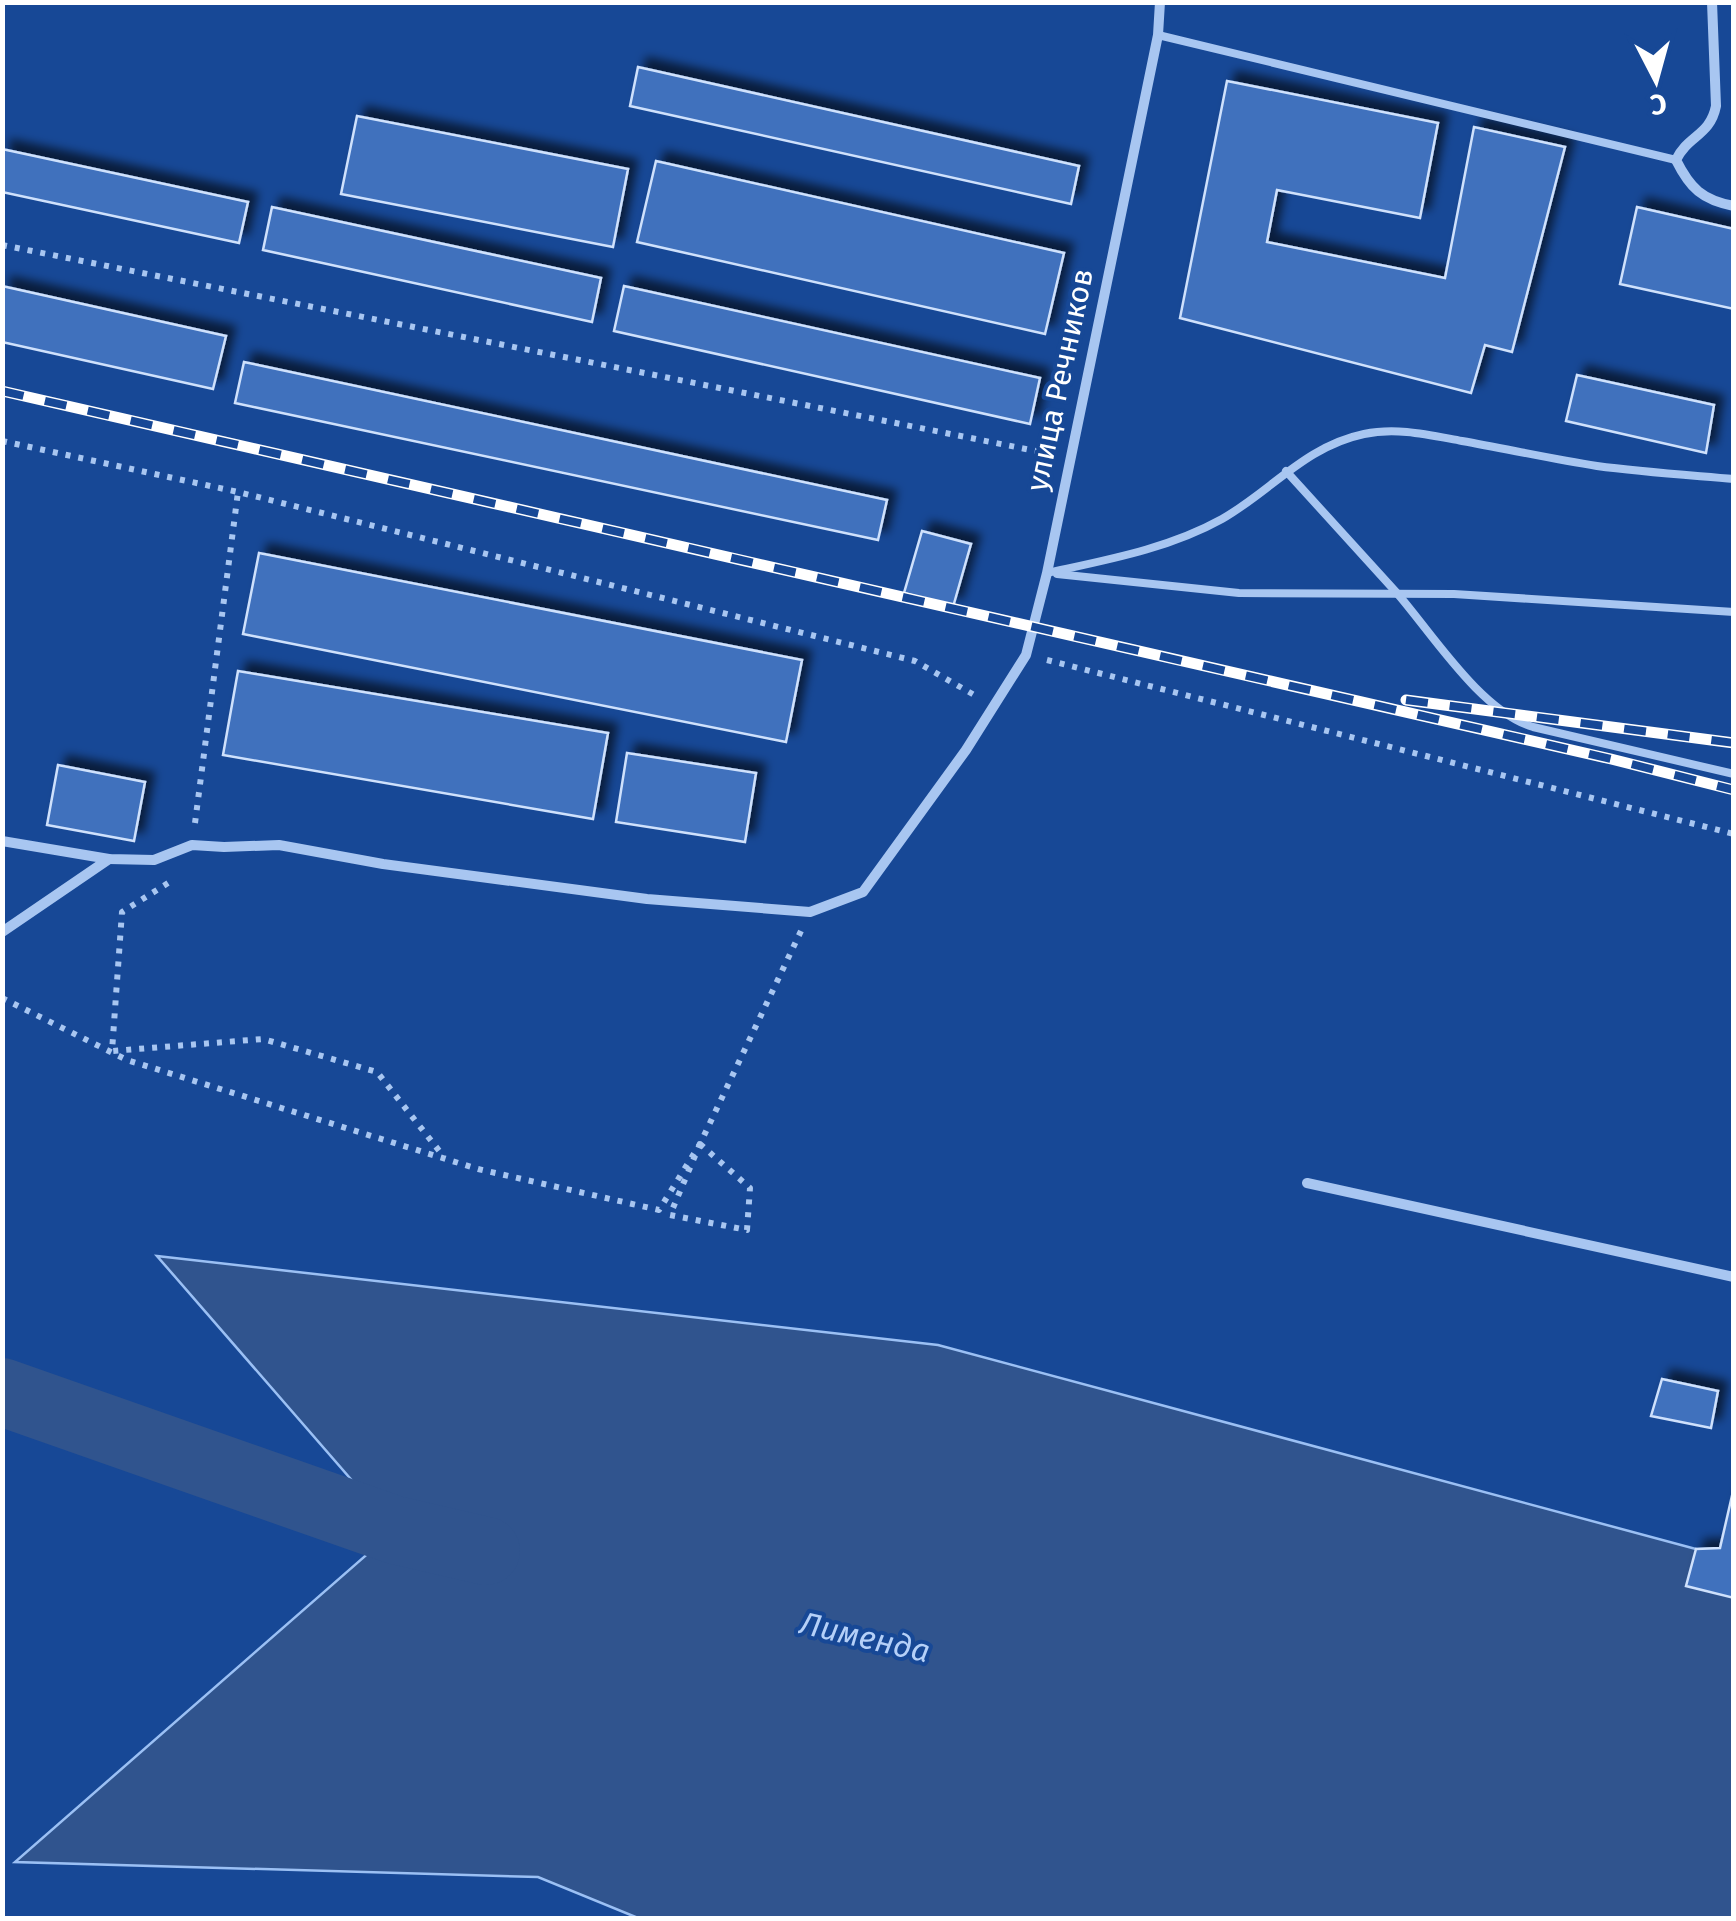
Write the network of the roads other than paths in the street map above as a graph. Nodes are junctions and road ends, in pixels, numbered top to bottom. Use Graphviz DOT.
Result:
graph roads {
  1 [pos="1160,2"];
  2 [pos="1712,2"];
  3 [pos="1158,35"];
  4 [pos="1676,160"];
  5 [pos="1734,206"];
  6 [pos="1286,471"];
  7 [pos="1734,480"];
  8 [pos="1048,573"];
  9 [pos="1399,595"];
  10 [pos="1734,612"];
  11 [pos="1734,774"];
  12 [pos="2,840"];
  13 [pos="109,860"];
  14 [pos="2,932"];
  15 [pos="1307,1183"];
  16 [pos="1734,1277"];
  1 -- 3 [label="street, улица Речников"];
  2 -- 4 [label="street"];
  3 -- 4 [label="lane"];
  3 -- 8 [label="street, улица Речников"];
  4 -- 5 [label="street"];
  6 -- 7 [label="lane"];
  6 -- 8 [label="lane"];
  6 -- 9 [label="lane"];
  8 -- 9 [label="lane"];
  8 -- 13 [label="street, улица Речников"];
  9 -- 10 [label="lane"];
  9 -- 11 [label="lane"];
  12 -- 13 [label="street"];
  13 -- 14 [label="street"];
  15 -- 16 [label="street"];
}
